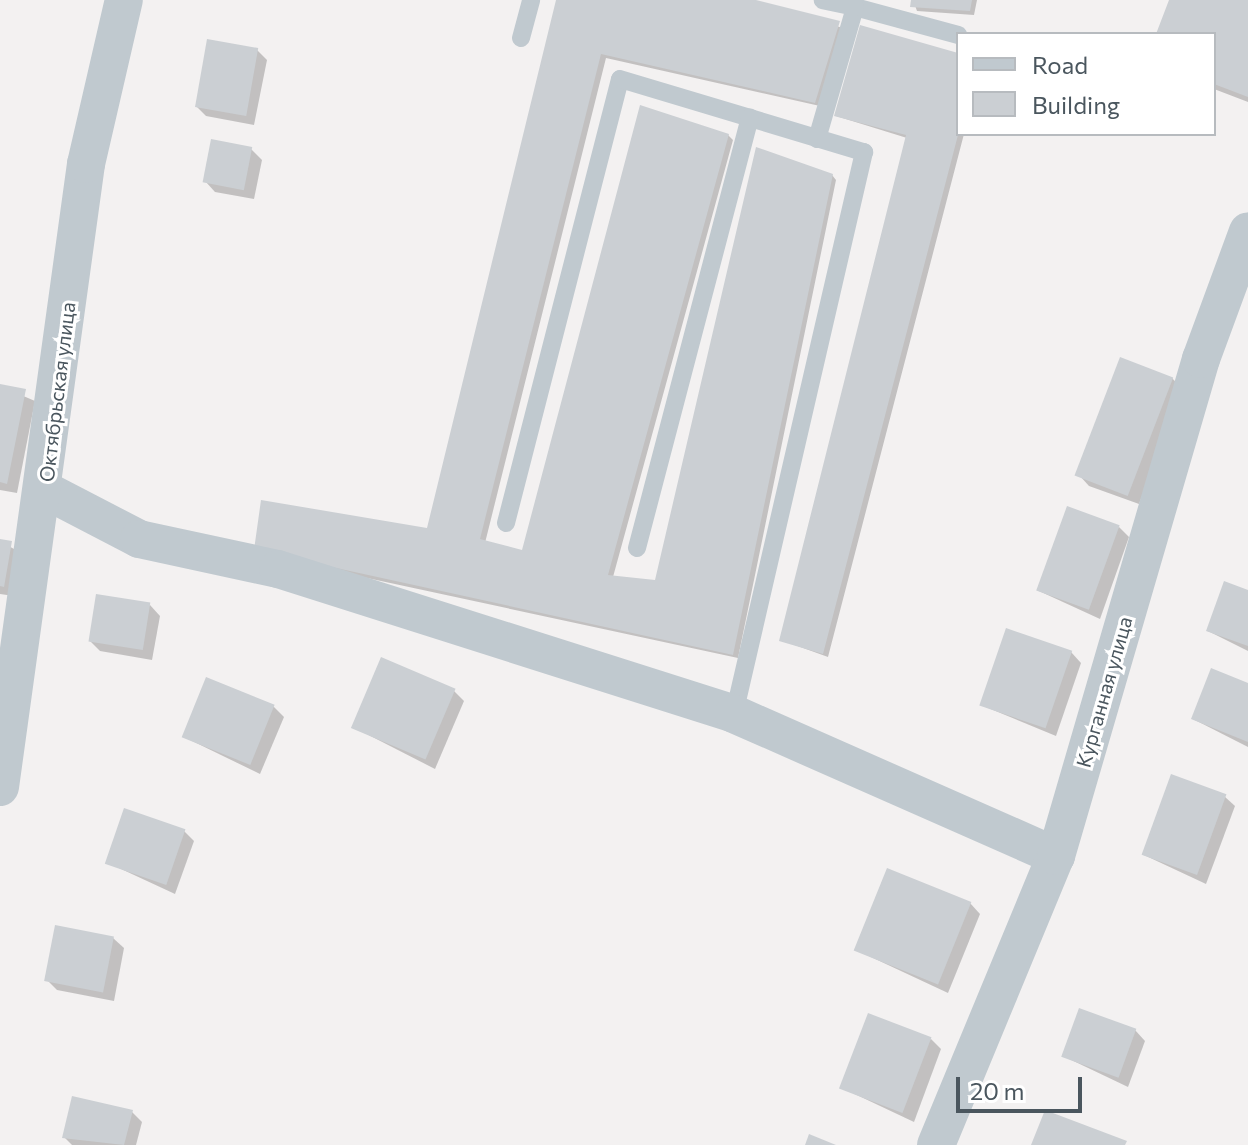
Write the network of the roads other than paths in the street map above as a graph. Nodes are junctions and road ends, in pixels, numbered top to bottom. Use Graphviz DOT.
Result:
graph roads {
  1 [pos="124,0"];
  2 [pos="531,0"];
  3 [pos="823,0"];
  4 [pos="855,7"];
  5 [pos="889,8"];
  6 [pos="956,34"];
  7 [pos="521,38"];
  8 [pos="750,118"];
  9 [pos="817,139"];
  10 [pos="1248,231"];
  11 [pos="45,490"];
  12 [pos="506,523"];
  13 [pos="637,548"];
  14 [pos="734,714"];
  15 [pos="0,787"];
  16 [pos="1056,856"];
  17 [pos="936,1145"];
  1 -- 11 [label="street, Октябрьская улица"];
  2 -- 7 [label="lane"];
  3 -- 4 [label="lane"];
  4 -- 5 [label="lane"];
  4 -- 9 [label="lane"];
  5 -- 6 [label="lane"];
  8 -- 9 [label="lane"];
  8 -- 12 [label="lane"];
  8 -- 13 [label="lane"];
  9 -- 14 [label="lane"];
  10 -- 16 [label="street, Курганная улица"];
  11 -- 14 [label="street"];
  11 -- 15 [label="street, Октябрьская улица"];
  14 -- 16 [label="street"];
  16 -- 17 [label="street, Курганная улица"];
}
